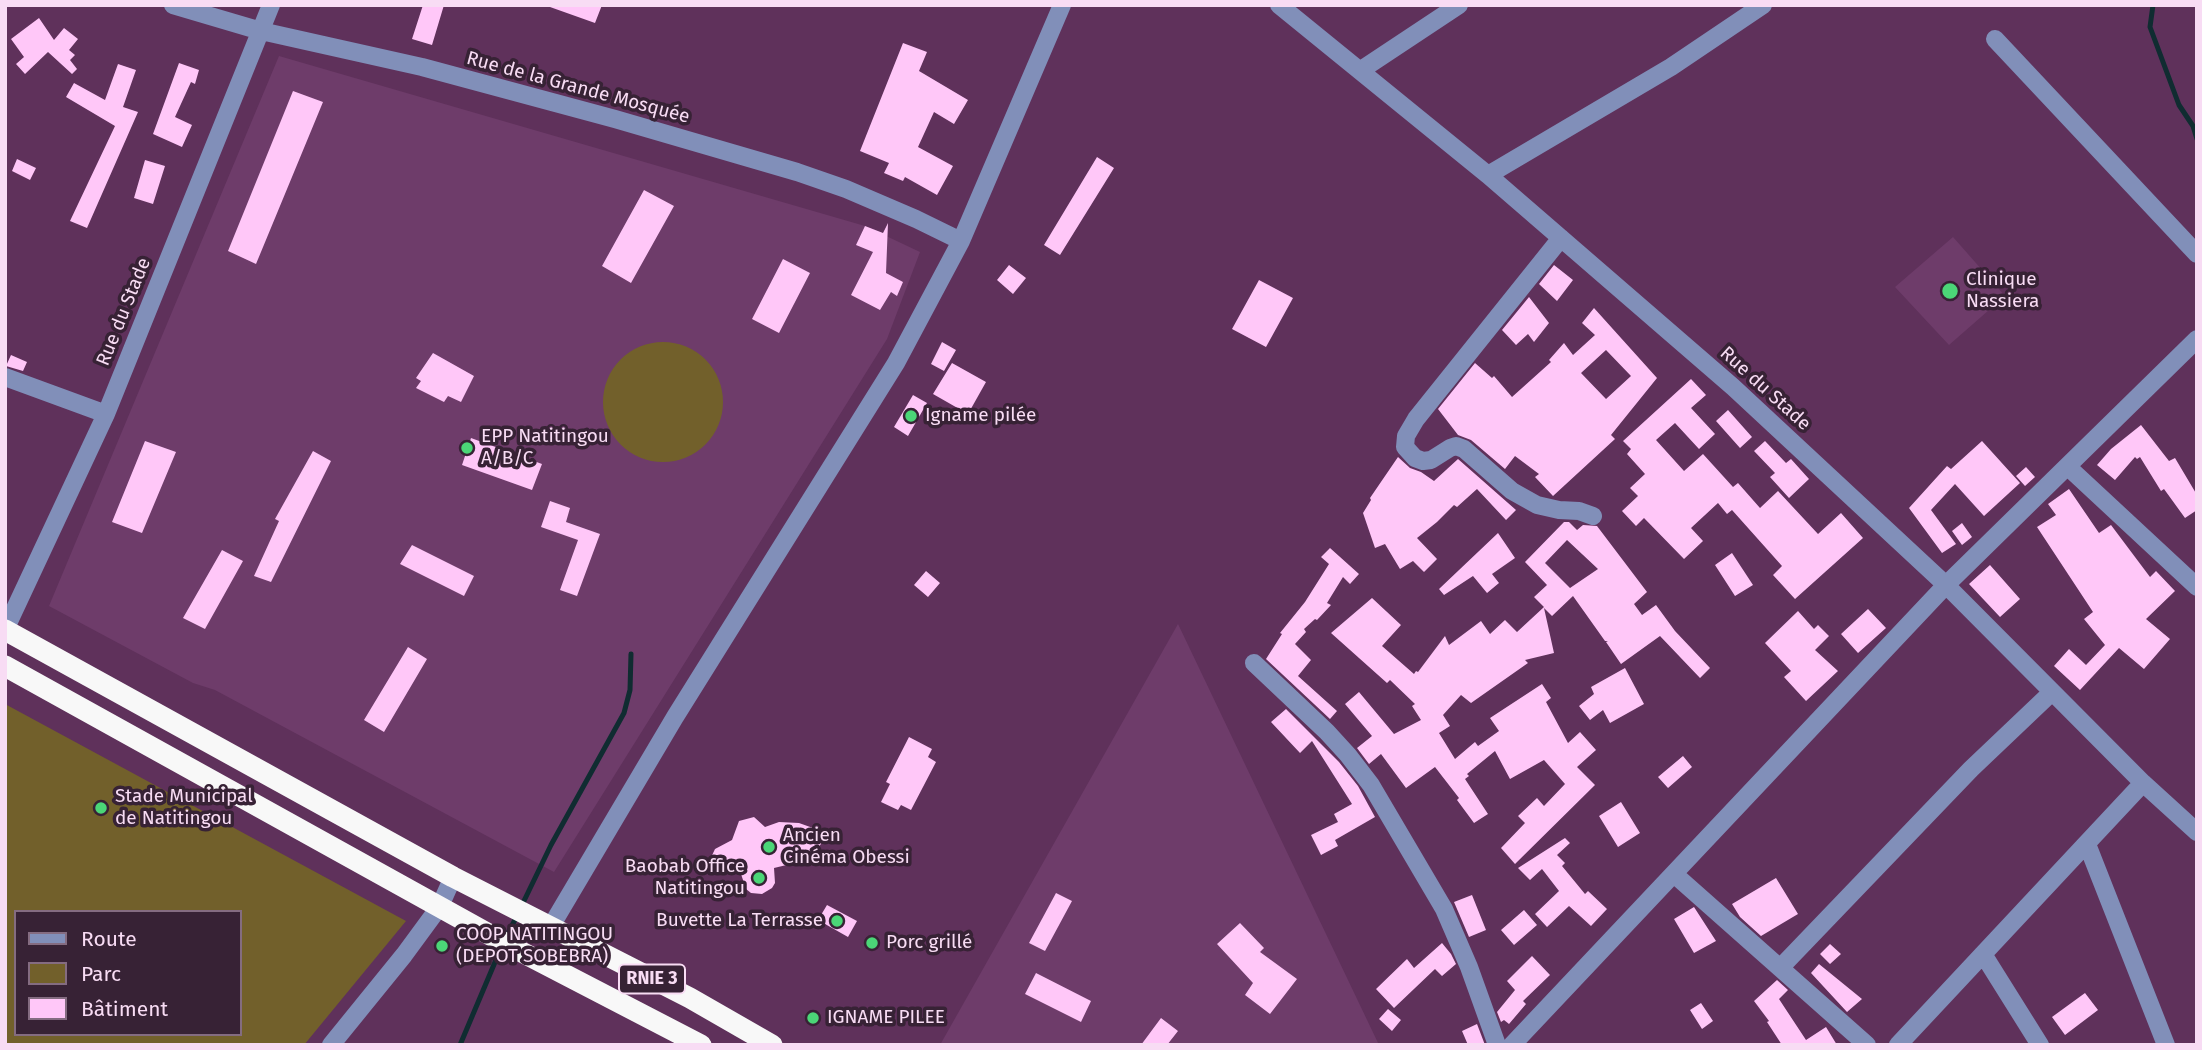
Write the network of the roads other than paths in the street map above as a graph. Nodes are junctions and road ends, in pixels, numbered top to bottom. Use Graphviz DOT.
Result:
graph roads {
  1 [pos="173,5"];
  2 [pos="271,5"];
  3 [pos="1062,5"];
  4 [pos="1279,5"];
  5 [pos="1459,5"];
  6 [pos="1763,5"];
  7 [pos="261,31"];
  8 [pos="1996,39"];
  9 [pos="1361,70"];
  10 [pos="1488,175"];
  11 [pos="1561,238"];
  12 [pos="961,241"];
  13 [pos="2197,254"];
  14 [pos="2197,339"];
  15 [pos="5,376"];
  16 [pos="106,414"];
  17 [pos="2068,467"];
  18 [pos="1593,516"];
  19 [pos="1946,585"];
  20 [pos="2197,587"];
  21 [pos="5,629"];
  22 [pos="1254,663"];
  23 [pos="5,666"];
  24 [pos="2052,692"];
  25 [pos="2143,783"];
  26 [pos="2197,832"];
  27 [pos="2087,844"];
  28 [pos="1674,874"];
  29 [pos="453,877"];
  30 [pos="440,906"];
  31 [pos="550,928"];
  32 [pos="1983,954"];
  33 [pos="1780,968"];
  34 [pos="690,998"];
  35 [pos="672,1029"];
  36 [pos="331,1045"];
  37 [pos="701,1045"];
  38 [pos="772,1045"];
  39 [pos="1497,1045"];
  40 [pos="1512,1045"];
  41 [pos="1867,1045"];
  42 [pos="1898,1045"];
  43 [pos="2040,1045"];
  44 [pos="2166,1045"];
  1 -- 7 [label="street, Rue de la Grande Mosquée"];
  2 -- 7 [label="street, Rue du Stade"];
  3 -- 12 [label="street"];
  4 -- 9 [label="street, Rue du Stade"];
  5 -- 9 [label="street"];
  6 -- 10 [label="street"];
  7 -- 12 [label="street, Rue de la Grande Mosquée"];
  7 -- 16 [label="street, Rue du Stade"];
  8 -- 13 [label="street"];
  9 -- 10 [label="street, Rue du Stade"];
  10 -- 11 [label="street, Rue du Stade"];
  11 -- 18 [label="street"];
  11 -- 19 [label="street, Rue du Stade"];
  12 -- 31 [label="street"];
  14 -- 17 [label="street"];
  15 -- 16 [label="street"];
  16 -- 21 [label="street, Rue du Stade"];
  17 -- 19 [label="street"];
  17 -- 20 [label="street"];
  19 -- 24 [label="street, Rue du Stade"];
  19 -- 28 [label="street"];
  21 -- 29 [label="highway, RNIE 3"];
  22 -- 39 [label="street"];
  23 -- 30 [label="highway, RNIE 3"];
  24 -- 25 [label="street, Rue du Stade"];
  24 -- 33 [label="street"];
  25 -- 26 [label="street, Rue du Stade"];
  25 -- 27 [label="street"];
  27 -- 32 [label="street"];
  27 -- 44 [label="street"];
  28 -- 33 [label="street"];
  28 -- 40 [label="street"];
  29 -- 30 [label="street"];
  29 -- 31 [label="highway, RNIE 3"];
  30 -- 35 [label="highway, RNIE 3"];
  30 -- 36 [label="street"];
  31 -- 34 [label="highway, RNIE 3"];
  32 -- 42 [label="street"];
  32 -- 43 [label="street"];
  33 -- 41 [label="street"];
  34 -- 35 [label="highway"];
  34 -- 38 [label="highway, RNIE 3"];
  35 -- 37 [label="highway, RNIE 3"];
}
